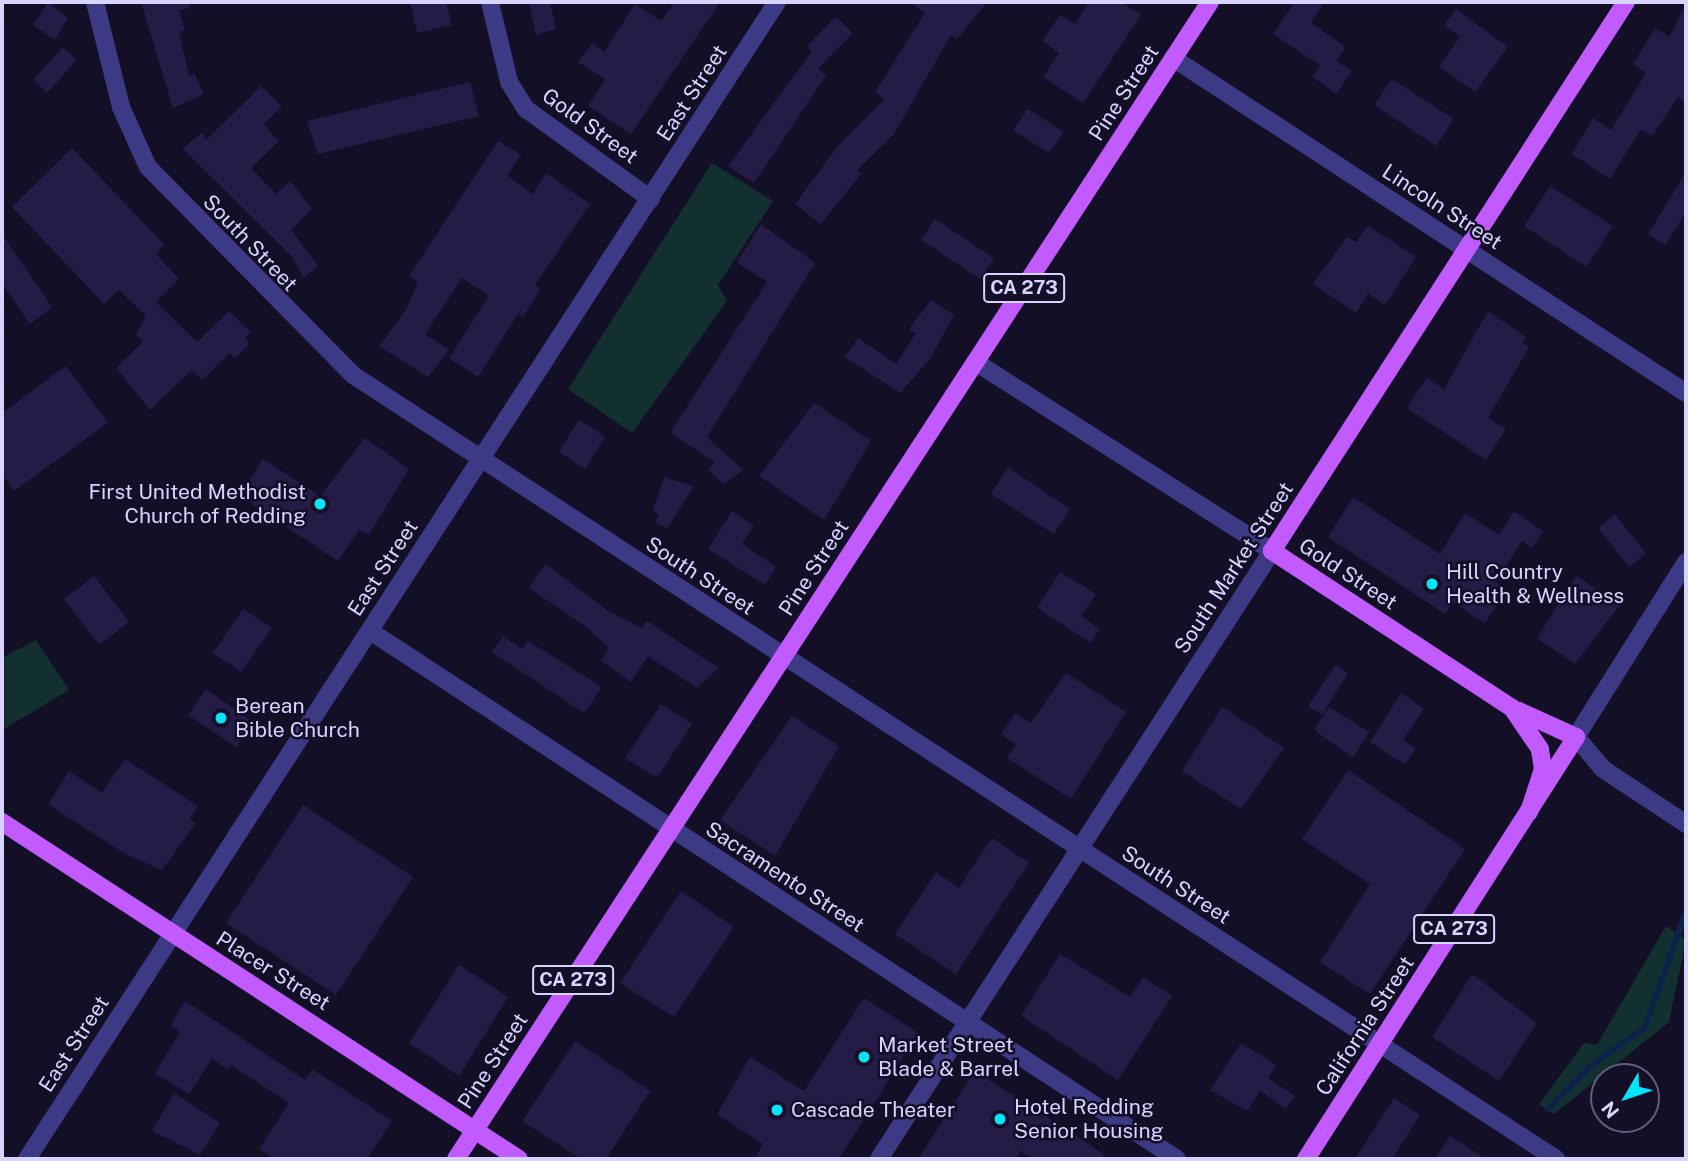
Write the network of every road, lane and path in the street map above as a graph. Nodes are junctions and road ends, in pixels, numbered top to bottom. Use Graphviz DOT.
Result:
graph roads {
  1 [pos="95,2"];
  2 [pos="490,2"];
  3 [pos="777,2"];
  4 [pos="1210,2"];
  5 [pos="1626,2"];
  6 [pos="1173,58"];
  7 [pos="651,199"];
  8 [pos="1467,251"];
  9 [pos="975,362"];
  10 [pos="1686,393"];
  11 [pos="480,462"];
  12 [pos="1272,551"];
  13 [pos="1686,562"];
  14 [pos="370,631"];
  15 [pos="783,657"];
  16 [pos="1512,708"];
  17 [pos="1576,737"];
  18 [pos="1540,749"];
  19 [pos="1530,812"];
  20 [pos="2,822"];
  21 [pos="1686,824"];
  22 [pos="671,828"];
  23 [pos="1081,850"];
  24 [pos="172,935"];
  25 [pos="967,1025"];
  26 [pos="1380,1046"];
  27 [pos="474,1131"];
  28 [pos="27,1159"];
  29 [pos="456,1159"];
  30 [pos="519,1159"];
  31 [pos="879,1159"];
  32 [pos="1177,1159"];
  33 [pos="1306,1159"];
  34 [pos="1556,1159"];
  1 -- 11 [label="street, South Street"];
  2 -- 7 [label="street, Gold Street"];
  3 -- 7 [label="street, East Street"];
  4 -- 6 [label="main road, Pine Street / CA 273"];
  5 -- 8 [label="main road, South Market Street"];
  6 -- 8 [label="street, Lincoln Street"];
  6 -- 9 [label="main road, Pine Street / CA 273"];
  7 -- 11 [label="street, East Street"];
  8 -- 10 [label="street, Lincoln Street"];
  8 -- 12 [label="main road, South Market Street"];
  9 -- 12 [label="street, Gold Street"];
  9 -- 15 [label="main road, Pine Street / CA 273"];
  11 -- 14 [label="street, East Street"];
  11 -- 15 [label="street, South Street"];
  12 -- 16 [label="main road, Gold Street / CA 273"];
  12 -- 23 [label="street, South Market Street"];
  13 -- 17 [label="street, California Street"];
  14 -- 22 [label="street, Sacramento Street"];
  14 -- 24 [label="street, East Street"];
  15 -- 22 [label="main road, Pine Street / CA 273"];
  15 -- 23 [label="street, South Street"];
  16 -- 17 [label="main road, CA 273"];
  16 -- 18 [label="main road, Gold Street / CA 273"];
  17 -- 19 [label="main road, California Street / CA 273"];
  17 -- 21 [label="street"];
  18 -- 19 [label="main road, California Street / CA 273"];
  19 -- 26 [label="main road, California Street / CA 273"];
  20 -- 24 [label="main road, Placer Street"];
  22 -- 25 [label="street, Sacramento Street"];
  22 -- 27 [label="main road, Pine Street / CA 273"];
  23 -- 25 [label="street, South Market Street"];
  23 -- 26 [label="street, South Street"];
  24 -- 27 [label="main road, Placer Street"];
  24 -- 28 [label="street, East Street"];
  25 -- 31 [label="street, South Market Street"];
  25 -- 32 [label="street, Sacramento Street"];
  26 -- 33 [label="main road, California Street / CA 273"];
  26 -- 34 [label="street, South Street"];
  27 -- 29 [label="main road, Pine Street / CA 273"];
  27 -- 30 [label="main road, Placer Street"];
}
